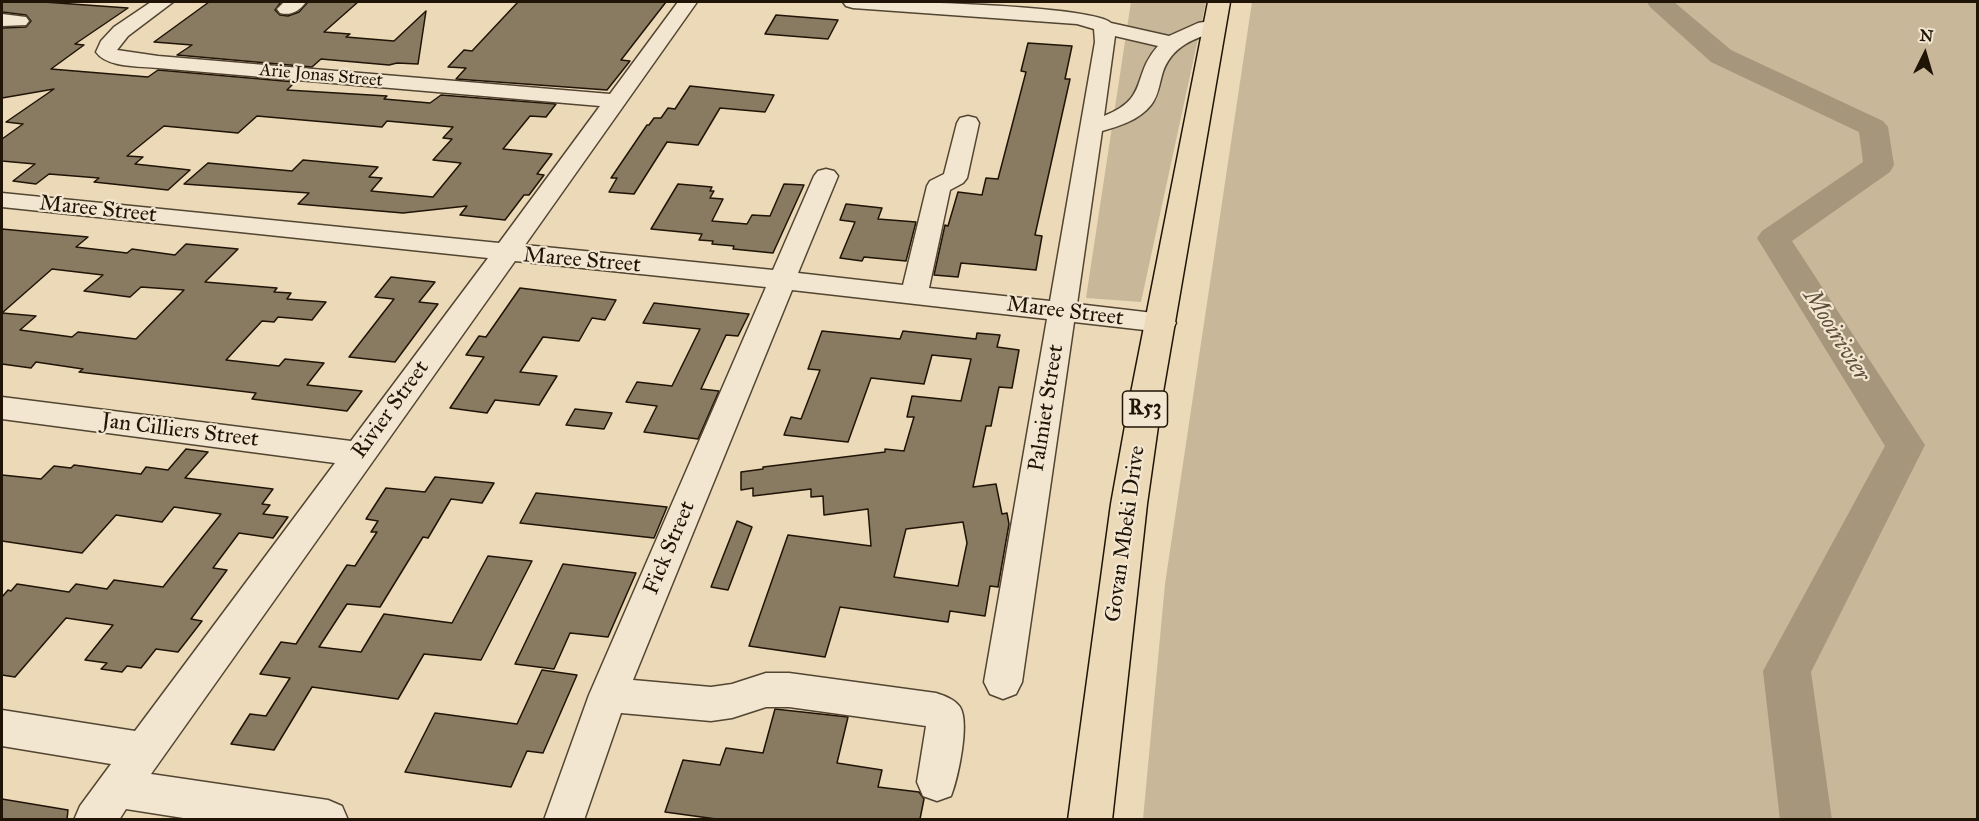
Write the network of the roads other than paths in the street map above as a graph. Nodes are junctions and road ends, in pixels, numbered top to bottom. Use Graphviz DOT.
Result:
graph roads {
  1 [pos="163,2"];
  2 [pos="688,2"];
  3 [pos="853,2"];
  4 [pos="1217,14"];
  5 [pos="1104,28"];
  6 [pos="1172,43"];
  7 [pos="616,101"];
  8 [pos="968,123"];
  9 [pos="1092,127"];
  10 [pos="826,176"];
  11 [pos="2,200"];
  12 [pos="505,253"];
  13 [pos="783,280"];
  14 [pos="914,295"];
  15 [pos="1062,311"];
  16 [pos="1162,323"];
  17 [pos="2,408"];
  18 [pos="358,454"];
  19 [pos="1003,682"];
  20 [pos="608,695"];
  21 [pos="2,728"];
  22 [pos="144,751"];
  23 [pos="937,782"];
  24 [pos="117,788"];
  25 [pos="94,819"];
  26 [pos="328,819"];
  27 [pos="564,819"];
  28 [pos="1090,819"];
  1 -- 7 [label="street, Arie Jonas Street"];
  2 -- 7 [label="street, Rivier Street"];
  3 -- 5 [label="street"];
  4 -- 6 [label="street"];
  4 -- 16 [label="main road, Govan Mbeki Drive / R53"];
  5 -- 6 [label="street"];
  5 -- 9 [label="street, Palmiet Street"];
  6 -- 9 [label="street"];
  7 -- 12 [label="street, Rivier Street"];
  8 -- 14 [label="street"];
  9 -- 15 [label="street, Palmiet Street"];
  10 -- 13 [label="street, Fick Street"];
  11 -- 12 [label="street, Maree Street"];
  12 -- 13 [label="street, Maree Street"];
  12 -- 18 [label="street, Rivier Street"];
  13 -- 14 [label="street, Maree Street"];
  13 -- 20 [label="street, Fick Street"];
  14 -- 15 [label="street, Maree Street"];
  15 -- 16 [label="street, Maree Street"];
  15 -- 19 [label="street, Palmiet Street"];
  16 -- 28 [label="main road, Govan Mbeki Drive / R53"];
  17 -- 18 [label="street, Jan Cilliers Street"];
  18 -- 22 [label="street, Rivier Street"];
  20 -- 23 [label="street"];
  20 -- 27 [label="street, Fick Street"];
  21 -- 22 [label="street"];
  22 -- 24 [label="street, Rivier Street"];
  24 -- 25 [label="street, Rivier Street"];
  24 -- 26 [label="street"];
}
